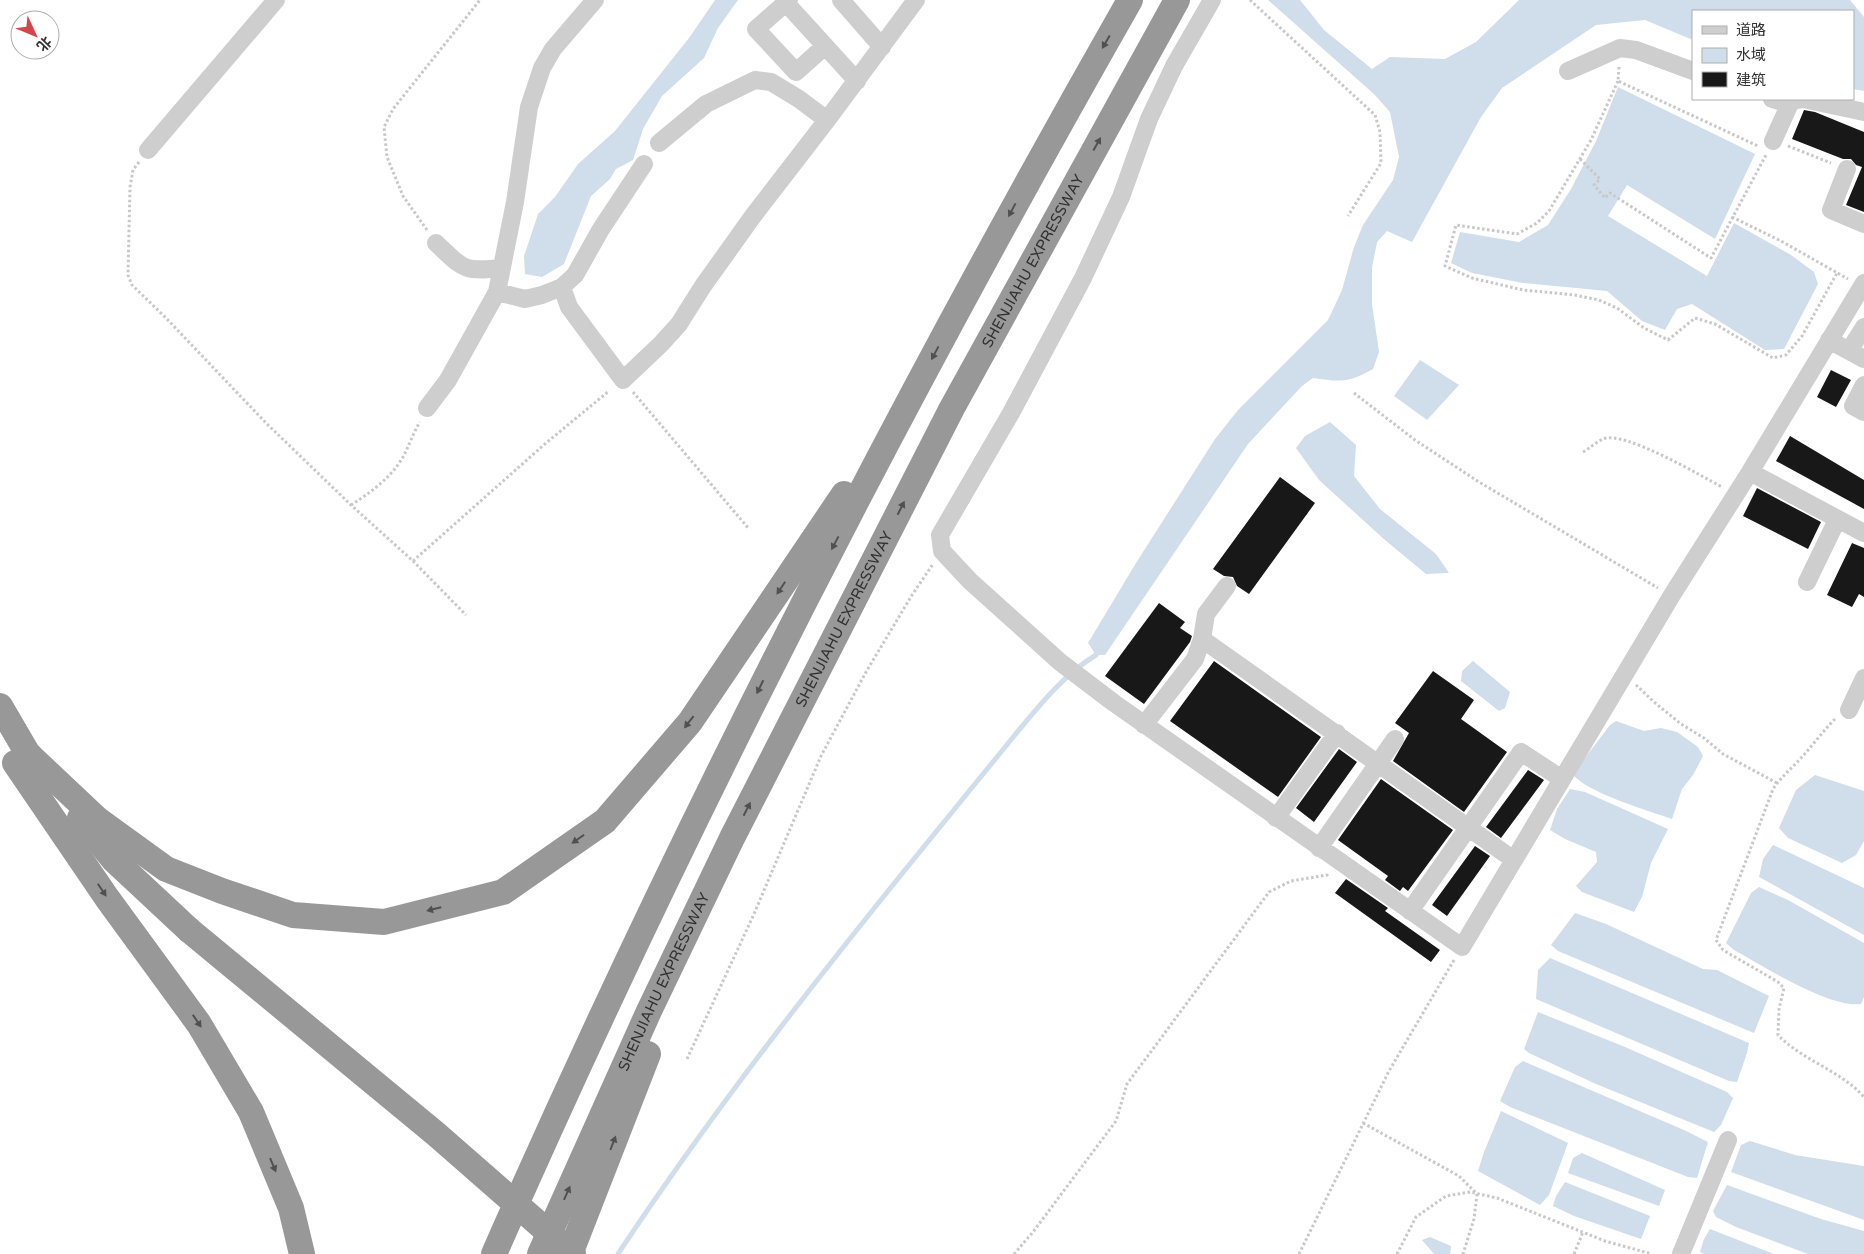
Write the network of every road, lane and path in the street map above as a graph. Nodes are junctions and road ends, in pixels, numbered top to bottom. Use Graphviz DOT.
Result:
graph roads {
  1 [pos="276,0"];
  2 [pos="480,0"];
  3 [pos="595,0"];
  4 [pos="840,0"];
  5 [pos="916,0"];
  6 [pos="1130,0"];
  7 [pos="1177,0"];
  8 [pos="1212,0"];
  9 [pos="1250,0"];
  10 [pos="788,1"];
  11 [pos="825,46"];
  12 [pos="882,47"];
  13 [pos="1620,48"];
  14 [pos="1568,71"];
  15 [pos="1692,71"];
  16 [pos="857,81"];
  17 [pos="1618,81"];
  18 [pos="1775,100"];
  19 [pos="1797,100"];
  20 [pos="1808,100"];
  21 [pos="1791,101"];
  22 [pos="1864,112"];
  23 [pos="827,120"];
  24 [pos="659,143"];
  25 [pos="1771,146"];
  26 [pos="148,150"];
  27 [pos="1580,159"];
  28 [pos="644,164"];
  29 [pos="1847,169"];
  30 [pos="1348,216"];
  31 [pos="1732,217"];
  32 [pos="1864,224"];
  33 [pos="436,243"];
  34 [pos="502,268"];
  35 [pos="1837,274"];
  36 [pos="1863,285"];
  37 [pos="562,288"];
  38 [pos="497,292"];
  39 [pos="1864,327"];
  40 [pos="1828,340"];
  41 [pos="1856,355"];
  42 [pos="623,380"];
  43 [pos="1864,386"];
  44 [pos="916,388"];
  45 [pos="1354,393"];
  46 [pos="427,408"];
  47 [pos="1864,412"];
  48 [pos="1584,452"];
  49 [pos="1750,472"];
  50 [pos="1736,494"];
  51 [pos="351,505"];
  52 [pos="1837,520"];
  53 [pos="749,529"];
  54 [pos="1864,533"];
  55 [pos="942,551"];
  56 [pos="413,561"];
  57 [pos="1807,582"];
  58 [pos="1226,586"];
  59 [pos="1672,596"];
  60 [pos="466,615"];
  61 [pos="1202,639"];
  62 [pos="1625,674"];
  63 [pos="1864,678"];
  64 [pos="0,706"];
  65 [pos="1849,710"];
  66 [pos="1144,725"];
  67 [pos="1336,733"];
  68 [pos="1396,739"];
  69 [pos="14,754"];
  70 [pos="1379,763"];
  71 [pos="1562,779"];
  72 [pos="1777,783"];
  73 [pos="1276,818"];
  74 [pos="1468,827"];
  75 [pos="732,838"];
  76 [pos="1319,848"];
  77 [pos="1337,860"];
  78 [pos="1514,860"];
  79 [pos="1410,911"];
  80 [pos="185,935"];
  81 [pos="1462,946"];
  82 [pos="687,1059"];
  83 [pos="1864,1097"];
  84 [pos="1363,1123"];
  85 [pos="1728,1140"];
  86 [pos="1477,1194"];
  87 [pos="1583,1232"];
  88 [pos="302,1254"];
  89 [pos="494,1254"];
  90 [pos="540,1254"];
  91 [pos="550,1254"];
  92 [pos="571,1254"];
  93 [pos="1014,1254"];
  94 [pos="1299,1254"];
  95 [pos="1398,1254"];
  96 [pos="1463,1254"];
  97 [pos="1574,1254"];
  98 [pos="1652,1254"];
  99 [pos="1681,1254"];
  1 -- 26 [label="street"];
  2 -- 33 [label="path"];
  3 -- 34 [label="street"];
  4 -- 12 [label="street"];
  5 -- 12 [label="street"];
  6 -- 44 [label="highway, one-way"];
  75 -- 7 [label="highway, SHENJIAHU EXPRESSWAY, one-way"];
  8 -- 55 [label="street"];
  9 -- 30 [label="path"];
  10 -- 11 [label="street"];
  10 -- 11 [label="street"];
  11 -- 16 [label="street"];
  12 -- 16 [label="street"];
  13 -- 14 [label="street"];
  13 -- 15 [label="street"];
  13 -- 17 [label="path"];
  16 -- 23 [label="street"];
  17 -- 25 [label="path"];
  17 -- 27 [label="path"];
  18 -- 21 [label="street"];
  19 -- 21 [label="street"];
  20 -- 22 [label="street"];
  21 -- 25 [label="street"];
  23 -- 24 [label="street"];
  23 -- 42 [label="street"];
  25 -- 29 [label="path"];
  25 -- 31 [label="path"];
  26 -- 51 [label="path"];
  27 -- 31 [label="path"];
  27 -- 35 [label="path"];
  28 -- 37 [label="street"];
  29 -- 32 [label="street"];
  31 -- 35 [label="path"];
  33 -- 34 [label="street"];
  34 -- 38 [label="street"];
  35 -- 36 [label="path"];
  36 -- 40 [label="street"];
  37 -- 38 [label="street"];
  37 -- 42 [label="street"];
  38 -- 46 [label="street"];
  39 -- 41 [label="street"];
  40 -- 41 [label="street"];
  40 -- 49 [label="street"];
  42 -- 53 [label="path"];
  42 -- 56 [label="path"];
  43 -- 47 [label="street"];
  44 -- 69 [label="highway, one-way"];
  44 -- 89 [label="highway, one-way"];
  45 -- 59 [label="path"];
  46 -- 51 [label="path"];
  48 -- 50 [label="path"];
  49 -- 50 [label="street"];
  49 -- 52 [label="street"];
  50 -- 59 [label="street"];
  51 -- 56 [label="path"];
  52 -- 54 [label="street"];
  52 -- 57 [label="street"];
  55 -- 66 [label="street"];
  55 -- 82 [label="path"];
  56 -- 60 [label="path"];
  58 -- 61 [label="street"];
  59 -- 62 [label="street"];
  61 -- 66 [label="street"];
  61 -- 67 [label="street"];
  62 -- 71 [label="street"];
  62 -- 72 [label="path"];
  63 -- 65 [label="street"];
  64 -- 69 [label="highway"];
  65 -- 72 [label="path"];
  66 -- 73 [label="street"];
  67 -- 70 [label="street"];
  67 -- 73 [label="street"];
  68 -- 70 [label="street"];
  69 -- 80 [label="highway"];
  69 -- 88 [label="highway, one-way"];
  70 -- 74 [label="street"];
  70 -- 76 [label="street"];
  71 -- 74 [label="street"];
  71 -- 78 [label="street"];
  72 -- 83 [label="path"];
  73 -- 76 [label="street"];
  74 -- 78 [label="street"];
  74 -- 79 [label="street"];
  90 -- 75 [label="highway, SHENJIAHU EXPRESSWAY, one-way"];
  92 -- 75 [label="highway, one-way"];
  76 -- 77 [label="street"];
  77 -- 79 [label="street"];
  77 -- 93 [label="path"];
  78 -- 81 [label="street"];
  79 -- 81 [label="street"];
  80 -- 91 [label="highway"];
  80 -- 92 [label="highway, bridge"];
  81 -- 84 [label="path"];
  84 -- 86 [label="path"];
  84 -- 94 [label="path"];
  85 -- 99 [label="street"];
  86 -- 87 [label="path"];
  86 -- 95 [label="path"];
  86 -- 96 [label="path"];
  87 -- 97 [label="path"];
  87 -- 98 [label="path"];
}
